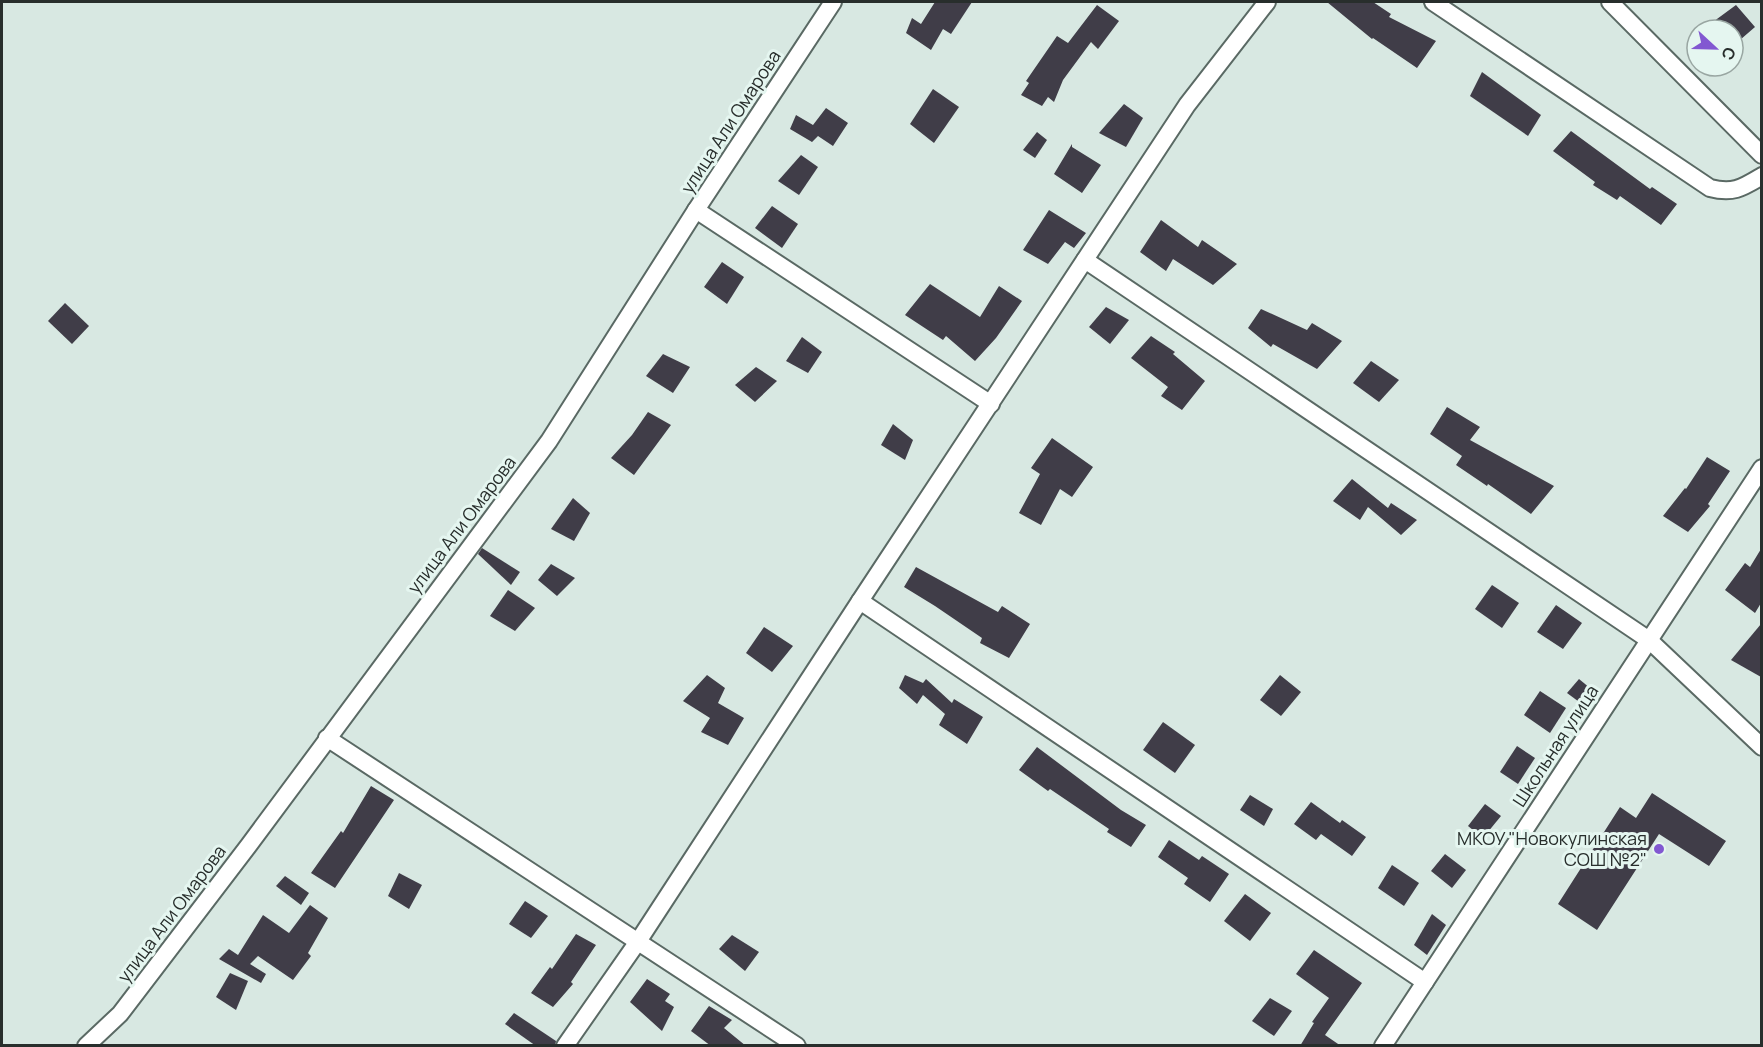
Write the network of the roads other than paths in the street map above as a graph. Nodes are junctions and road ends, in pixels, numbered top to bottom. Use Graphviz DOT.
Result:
graph roads {
  1 [pos="833,2"];
  2 [pos="1267,2"];
  3 [pos="1433,2"];
  4 [pos="1610,2"];
  5 [pos="1761,155"];
  6 [pos="1761,177"];
  7 [pos="696,210"];
  8 [pos="1085,260"];
  9 [pos="991,404"];
  10 [pos="1761,468"];
  11 [pos="860,601"];
  12 [pos="1649,640"];
  13 [pos="327,738"];
  14 [pos="1761,747"];
  15 [pos="639,940"];
  16 [pos="1425,982"];
  17 [pos="86,1046"];
  18 [pos="566,1046"];
  19 [pos="797,1046"];
  20 [pos="1383,1046"];
  1 -- 7 [label="street, улица Али Омарова"];
  2 -- 8 [label="street"];
  3 -- 6 [label="street"];
  4 -- 5 [label="street"];
  7 -- 9 [label="street"];
  7 -- 13 [label="street, улица Али Омарова"];
  8 -- 9 [label="street"];
  8 -- 12 [label="street"];
  9 -- 11 [label="street"];
  10 -- 12 [label="street, Школьная улица"];
  11 -- 15 [label="street"];
  11 -- 16 [label="street"];
  12 -- 14 [label="street"];
  12 -- 16 [label="street, Школьная улица"];
  13 -- 15 [label="street"];
  13 -- 17 [label="street, улица Али Омарова"];
  15 -- 18 [label="street"];
  15 -- 19 [label="street"];
  16 -- 20 [label="street, Школьная улица"];
}
